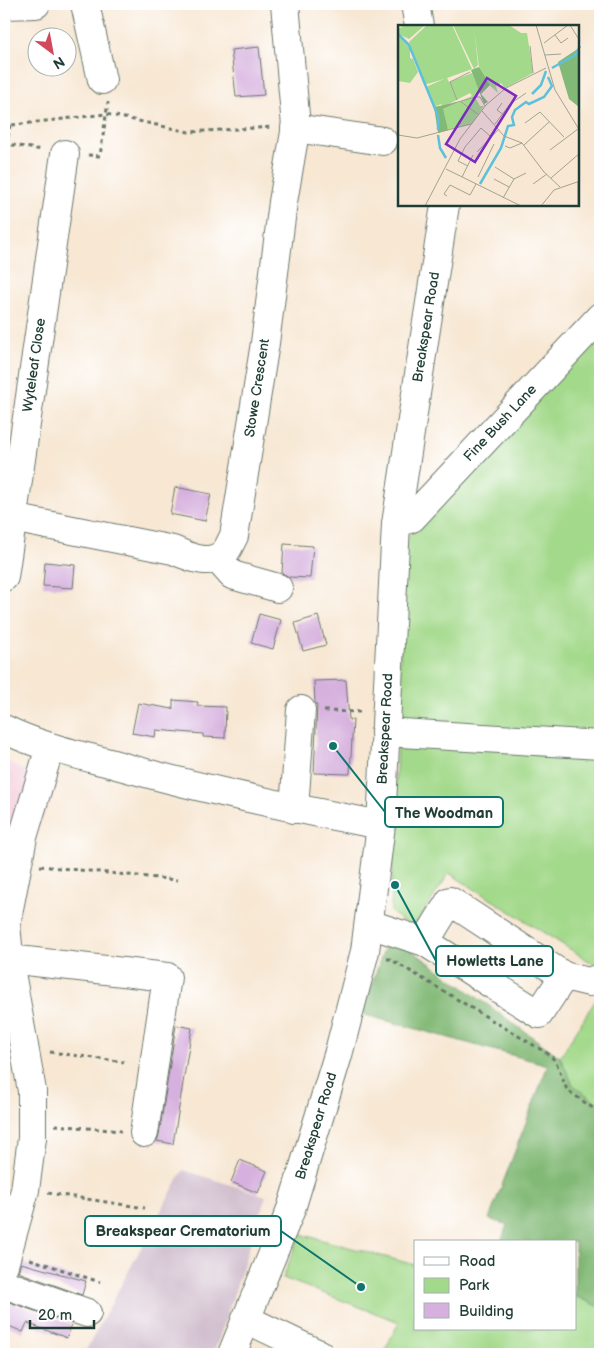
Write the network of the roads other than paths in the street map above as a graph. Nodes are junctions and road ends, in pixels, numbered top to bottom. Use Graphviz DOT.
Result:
graph roads {
  1 [pos="36,4"];
  2 [pos="85,4"];
  3 [pos="286,4"];
  4 [pos="415,4"];
  5 [pos="4,5"];
  6 [pos="419,25"];
  7 [pos="102,80"];
  8 [pos="295,128"];
  9 [pos="383,141"];
  10 [pos="65,154"];
  11 [pos="444,206"];
  12 [pos="600,317"];
  13 [pos="12,518"];
  14 [pos="396,524"];
  15 [pos="218,558"];
  16 [pos="4,577"];
  17 [pos="278,588"];
  18 [pos="301,710"];
  19 [pos="386,723"];
  20 [pos="4,729"];
  21 [pos="600,745"];
  22 [pos="50,747"];
  23 [pos="294,809"];
  24 [pos="381,825"];
  25 [pos="13,838"];
  26 [pos="369,924"];
  27 [pos="425,942"];
  28 [pos="10,959"];
  29 [pos="564,976"];
  30 [pos="600,978"];
  31 [pos="144,1133"];
  32 [pos="6,1259"];
  33 [pos="4,1284"];
  34 [pos="87,1313"];
  35 [pos="246,1319"];
  36 [pos="232,1354"];
  37 [pos="319,1354"];
  1 -- 5 [label="street"];
  2 -- 7 [label="street"];
  3 -- 8 [label="street, Stowe Crescent"];
  4 -- 6 [label="street"];
  8 -- 9 [label="street"];
  8 -- 15 [label="street, Stowe Crescent"];
  10 -- 13 [label="street, Wyteleaf Close"];
  11 -- 14 [label="street, Breakspear Road"];
  12 -- 14 [label="street, Fine Bush Lane"];
  13 -- 15 [label="street"];
  13 -- 16 [label="street, Wyteleaf Close"];
  14 -- 19 [label="street, Breakspear Road"];
  15 -- 17 [label="street"];
  18 -- 23 [label="street"];
  19 -- 21 [label="street"];
  19 -- 24 [label="street, Breakspear Road"];
  20 -- 22 [label="street"];
  22 -- 23 [label="street"];
  22 -- 25 [label="street"];
  23 -- 24 [label="street"];
  24 -- 26 [label="street, Breakspear Road"];
  25 -- 28 [label="street"];
  26 -- 27 [label="street"];
  26 -- 35 [label="street, Breakspear Road"];
  27 -- 29 [label="street"];
  27 -- 29 [label="street"];
  28 -- 31 [label="street"];
  28 -- 32 [label="street"];
  29 -- 30 [label="street"];
  33 -- 34 [label="street"];
  35 -- 36 [label="street, Breakspear Road"];
  35 -- 37 [label="street"];
}
